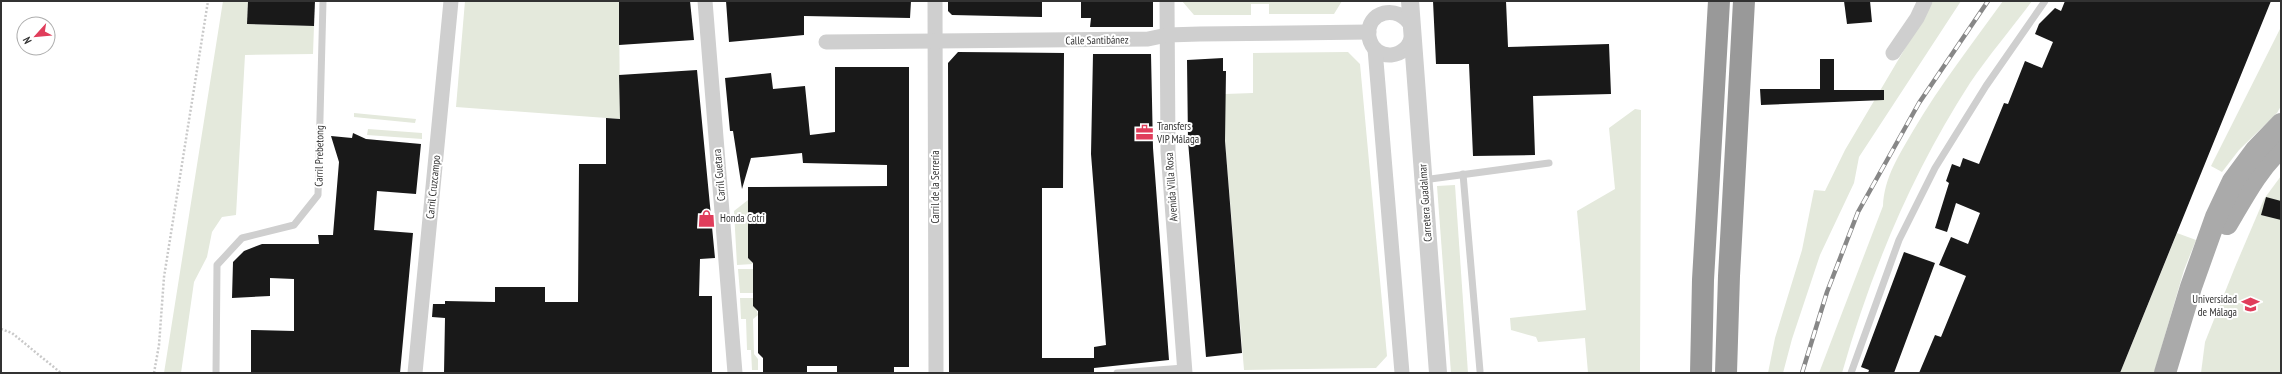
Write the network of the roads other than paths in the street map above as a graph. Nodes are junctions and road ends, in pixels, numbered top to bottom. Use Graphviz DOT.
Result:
graph roads {
  1 [pos="323,1"];
  2 [pos="450,1"];
  3 [pos="705,1"];
  4 [pos="935,1"];
  5 [pos="1167,1"];
  6 [pos="1410,1"];
  7 [pos="1719,1"];
  8 [pos="1744,1"];
  9 [pos="1925,1"];
  10 [pos="2045,1"];
  11 [pos="1379,8"];
  12 [pos="1412,30"];
  13 [pos="1369,32"];
  14 [pos="1167,35"];
  15 [pos="826,42"];
  16 [pos="935,42"];
  17 [pos="1375,49"];
  18 [pos="1893,53"];
  19 [pos="2281,124"];
  20 [pos="2281,147"];
  21 [pos="1550,163"];
  22 [pos="1463,174"];
  23 [pos="1423,180"];
  24 [pos="1185,370"];
  25 [pos="1480,371"];
  26 [pos="216,373"];
  27 [pos="415,373"];
  28 [pos="735,373"];
  29 [pos="936,373"];
  30 [pos="1117,373"];
  31 [pos="1402,373"];
  32 [pos="1438,373"];
  33 [pos="1701,373"];
  34 [pos="1726,373"];
  35 [pos="1851,373"];
  36 [pos="2166,373"];
  37 [pos="2174,373"];
  1 -- 26 [label="lane, Carril Prebetong"];
  2 -- 27 [label="street, Carril Cruzcampo"];
  3 -- 28 [label="street, Carril Guetara"];
  4 -- 16 [label="street, Carril de la Serrería"];
  5 -- 14 [label="street, Avenida Villa Rosa"];
  6 -- 12 [label="street, Carretera Guadalmar"];
  7 -- 33 [label="highway"];
  8 -- 34 [label="highway"];
  9 -- 18 [label="street"];
  10 -- 35 [label="lane"];
  11 -- 12 [label="street"];
  11 -- 13 [label="street"];
  12 -- 17 [label="street"];
  12 -- 23 [label="street, Carretera Guadalmar"];
  13 -- 14 [label="street, Calle Santibánez"];
  13 -- 17 [label="street"];
  14 -- 16 [label="street, Calle Santibánez"];
  14 -- 24 [label="street, Avenida Villa Rosa"];
  15 -- 16 [label="street, Calle Santibánez"];
  16 -- 29 [label="street, Carril de la Serrería"];
  17 -- 31 [label="street"];
  19 -- 36 [label="main road"];
  20 -- 37 [label="main road"];
  21 -- 22 [label="lane"];
  22 -- 23 [label="lane"];
  22 -- 25 [label="lane"];
  23 -- 32 [label="street, Carretera Guadalmar"];
  24 -- 30 [label="lane"];
}
